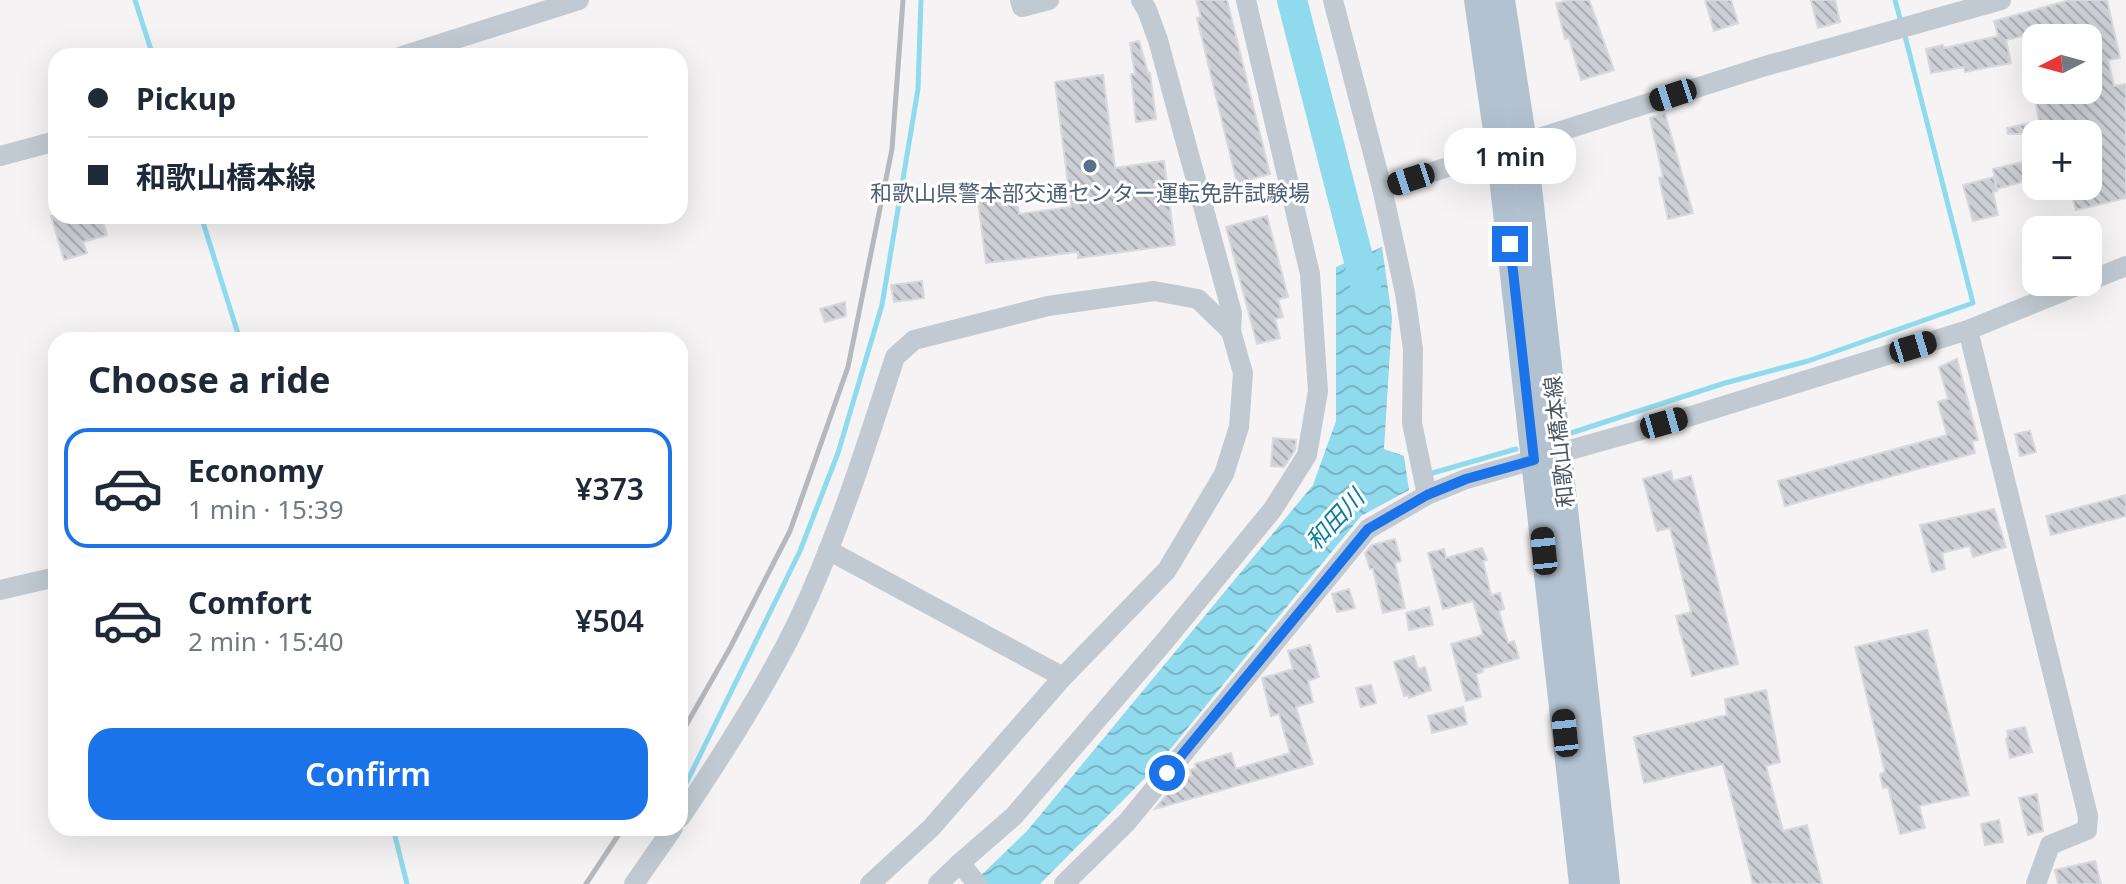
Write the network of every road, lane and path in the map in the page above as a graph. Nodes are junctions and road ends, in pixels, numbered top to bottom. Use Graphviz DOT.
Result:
graph roads {
  1 [pos="579,0"];
  2 [pos="1020,0"];
  3 [pos="1049,0"];
  4 [pos="1141,0"];
  5 [pos="1246,0"];
  6 [pos="1333,0"];
  7 [pos="1477,0"];
  8 [pos="1502,0"];
  9 [pos="2001,0"];
  10 [pos="427,48"];
  11 [pos="48,143"];
  12 [pos="1512,147"];
  13 [pos="0,156"];
  14 [pos="1382,188"];
  15 [pos="2126,266"];
  16 [pos="1968,330"];
  17 [pos="1231,331"];
  18 [pos="1546,457"];
  19 [pos="1427,495"];
  20 [pos="828,550"];
  21 [pos="48,579"];
  22 [pos="0,590"];
  23 [pos="1063,677"];
  24 [pos="688,806"];
  25 [pos="667,836"];
  26 [pos="967,872"];
  27 [pos="634,884"];
  28 [pos="870,884"];
  29 [pos="938,884"];
  30 [pos="1064,884"];
  31 [pos="1582,884"];
  32 [pos="1607,884"];
  33 [pos="2036,884"];
  1 -- 10 [label="street"];
  2 -- 3 [label="street"];
  4 -- 17 [label="street"];
  5 -- 26 [label="street"];
  6 -- 14 [label="street"];
  7 -- 12 [label="main road, 和歌山橋本線"];
  8 -- 12 [label="main road, 和歌山橋本線"];
  9 -- 12 [label="street"];
  11 -- 13 [label="street"];
  12 -- 14 [label="street"];
  12 -- 18 [label="main road, 和歌山橋本線"];
  14 -- 19 [label="street"];
  15 -- 16 [label="street"];
  16 -- 18 [label="street"];
  16 -- 33 [label="street"];
  17 -- 20 [label="street"];
  17 -- 23 [label="street"];
  18 -- 19 [label="street"];
  18 -- 31 [label="main road, 和歌山橋本線"];
  18 -- 32 [label="main road, 和歌山橋本線"];
  19 -- 30 [label="street"];
  20 -- 23 [label="street"];
  20 -- 24 [label="street"];
  21 -- 22 [label="street"];
  23 -- 28 [label="street"];
  25 -- 27 [label="street"];
  26 -- 29 [label="street"];
}
